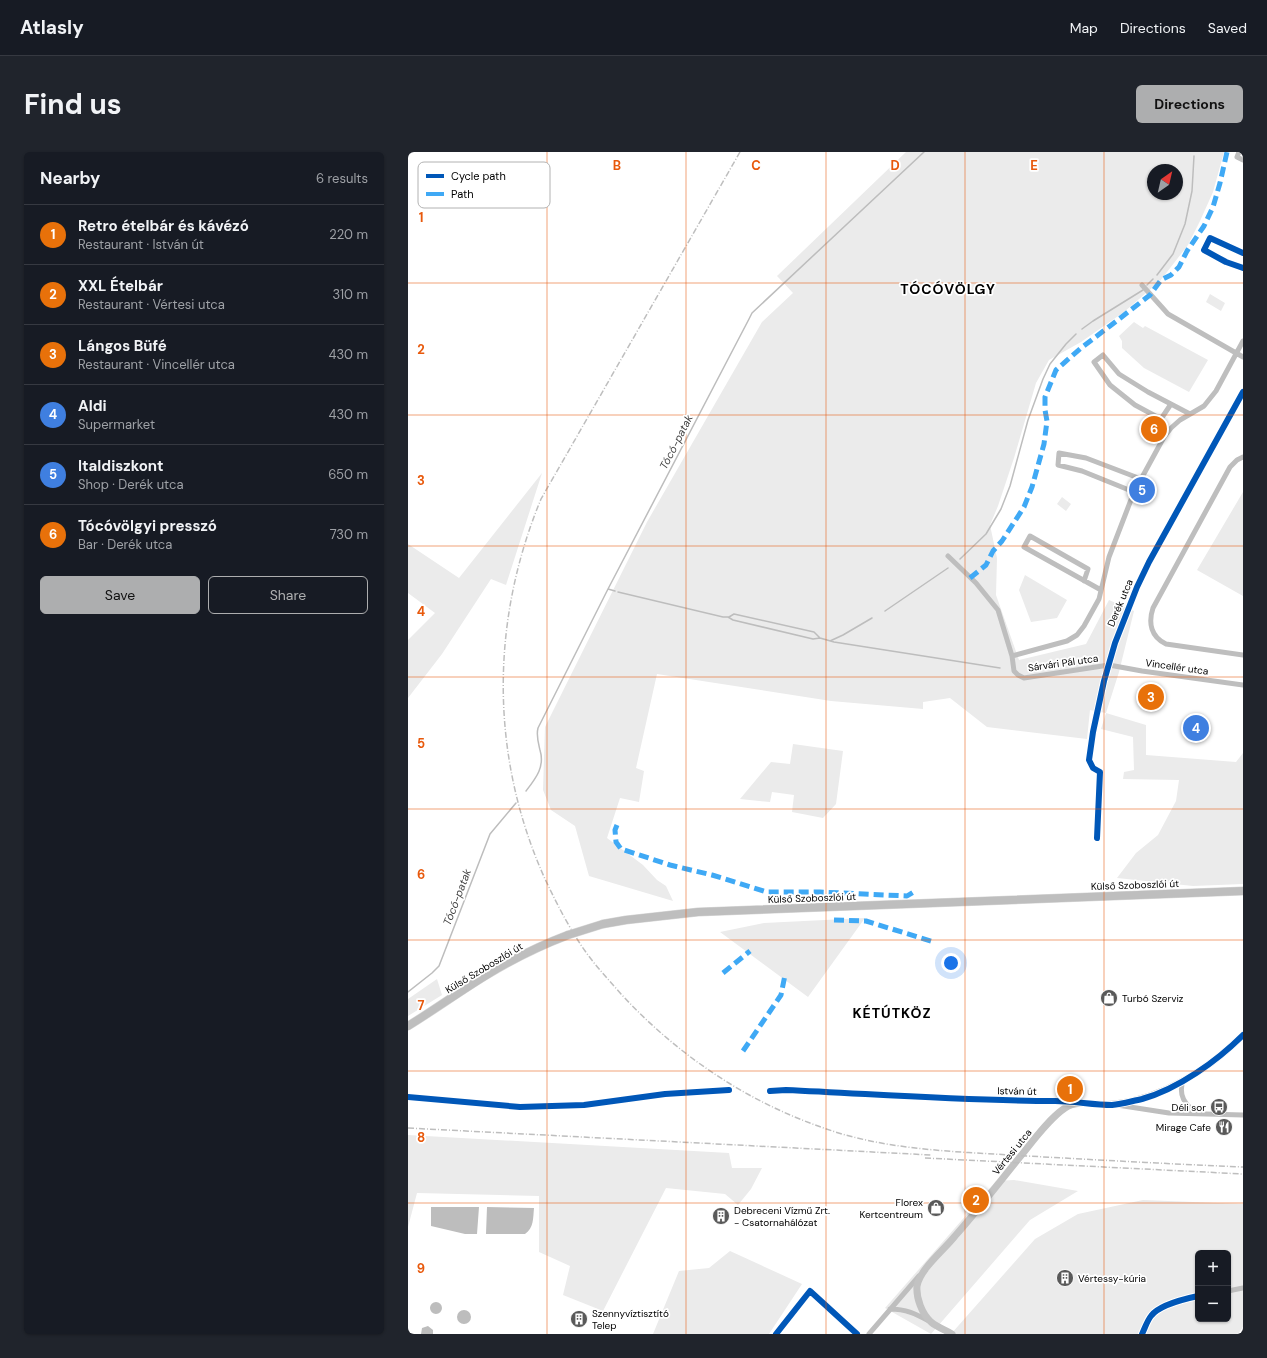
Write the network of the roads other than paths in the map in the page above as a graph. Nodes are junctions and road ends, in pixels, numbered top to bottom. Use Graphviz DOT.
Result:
graph roads {
  1 [pos="1239,152"];
  2 [pos="1243,160"];
  3 [pos="1243,253"];
  4 [pos="1243,268"];
  5 [pos="1142,285"];
  6 [pos="1243,341"];
  7 [pos="1236,353"];
  8 [pos="1243,357"];
  9 [pos="1243,392"];
  10 [pos="1171,404"];
  11 [pos="1190,414"];
  12 [pos="1243,457"];
  13 [pos="1141,479"];
  14 [pos="1134,492"];
  15 [pos="948,556"];
  16 [pos="1084,581"];
  17 [pos="1101,590"];
  18 [pos="1243,655"];
  19 [pos="1012,656"];
  20 [pos="1109,665"];
  21 [pos="1243,685"];
  22 [pos="1097,838"];
  23 [pos="1243,891"];
  24 [pos="408,1026"];
  25 [pos="1243,1035"];
  26 [pos="1183,1080"];
  27 [pos="729,1090"];
  28 [pos="770,1091"];
  29 [pos="408,1097"];
  30 [pos="1075,1103"];
  31 [pos="1114,1105"];
  32 [pos="1197,1113"];
  33 [pos="1243,1115"];
  34 [pos="924,1271"];
  35 [pos="1243,1288"];
  36 [pos="1231,1290"];
  37 [pos="1195,1297"];
  38 [pos="890,1309"];
  39 [pos="931,1322"];
  40 [pos="776,1334"];
  41 [pos="857,1334"];
  42 [pos="869,1334"];
  43 [pos="952,1334"];
  44 [pos="1142,1334"];
  1 -- 2 [label="street"];
  3 -- 4 [label="street"];
  5 -- 7 [label="street"];
  6 -- 7 [label="street, Derék utca"];
  7 -- 8 [label="street"];
  7 -- 11 [label="street, Derék utca"];
  9 -- 20 [label="street, Derék utca"];
  10 -- 10 [label="street"];
  10 -- 11 [label="street"];
  11 -- 13 [label="street, Derék utca"];
  12 -- 18 [label="street, Vincellér utca"];
  13 -- 14 [label="street, Derék utca"];
  13 -- 14 [label="street"];
  14 -- 17 [label="street, Derék utca"];
  15 -- 19 [label="street, Sárvári Pál utca"];
  16 -- 16 [label="street"];
  16 -- 17 [label="street"];
  17 -- 19 [label="street, Derék utca"];
  19 -- 20 [label="street, Sárvári Pál utca"];
  20 -- 21 [label="street, Vincellér utca"];
  20 -- 22 [label="street, Derék utca"];
  23 -- 24 [label="main road, Külső Szoboszlói út, bridge"];
  25 -- 26 [label="street, István út"];
  26 -- 31 [label="street, István út"];
  26 -- 32 [label="street"];
  27 -- 29 [label="street"];
  28 -- 30 [label="street, István út"];
  30 -- 31 [label="street, István út"];
  30 -- 34 [label="street, Vértesi utca"];
  31 -- 32 [label="street"];
  32 -- 33 [label="street"];
  34 -- 38 [label="street, Vértesi utca"];
  34 -- 39 [label="street"];
  35 -- 36 [label="street"];
  37 -- 44 [label="street"];
  38 -- 39 [label="street"];
  38 -- 42 [label="street, Vértesi utca"];
  39 -- 43 [label="street"];
  40 -- 41 [label="street"];
}
